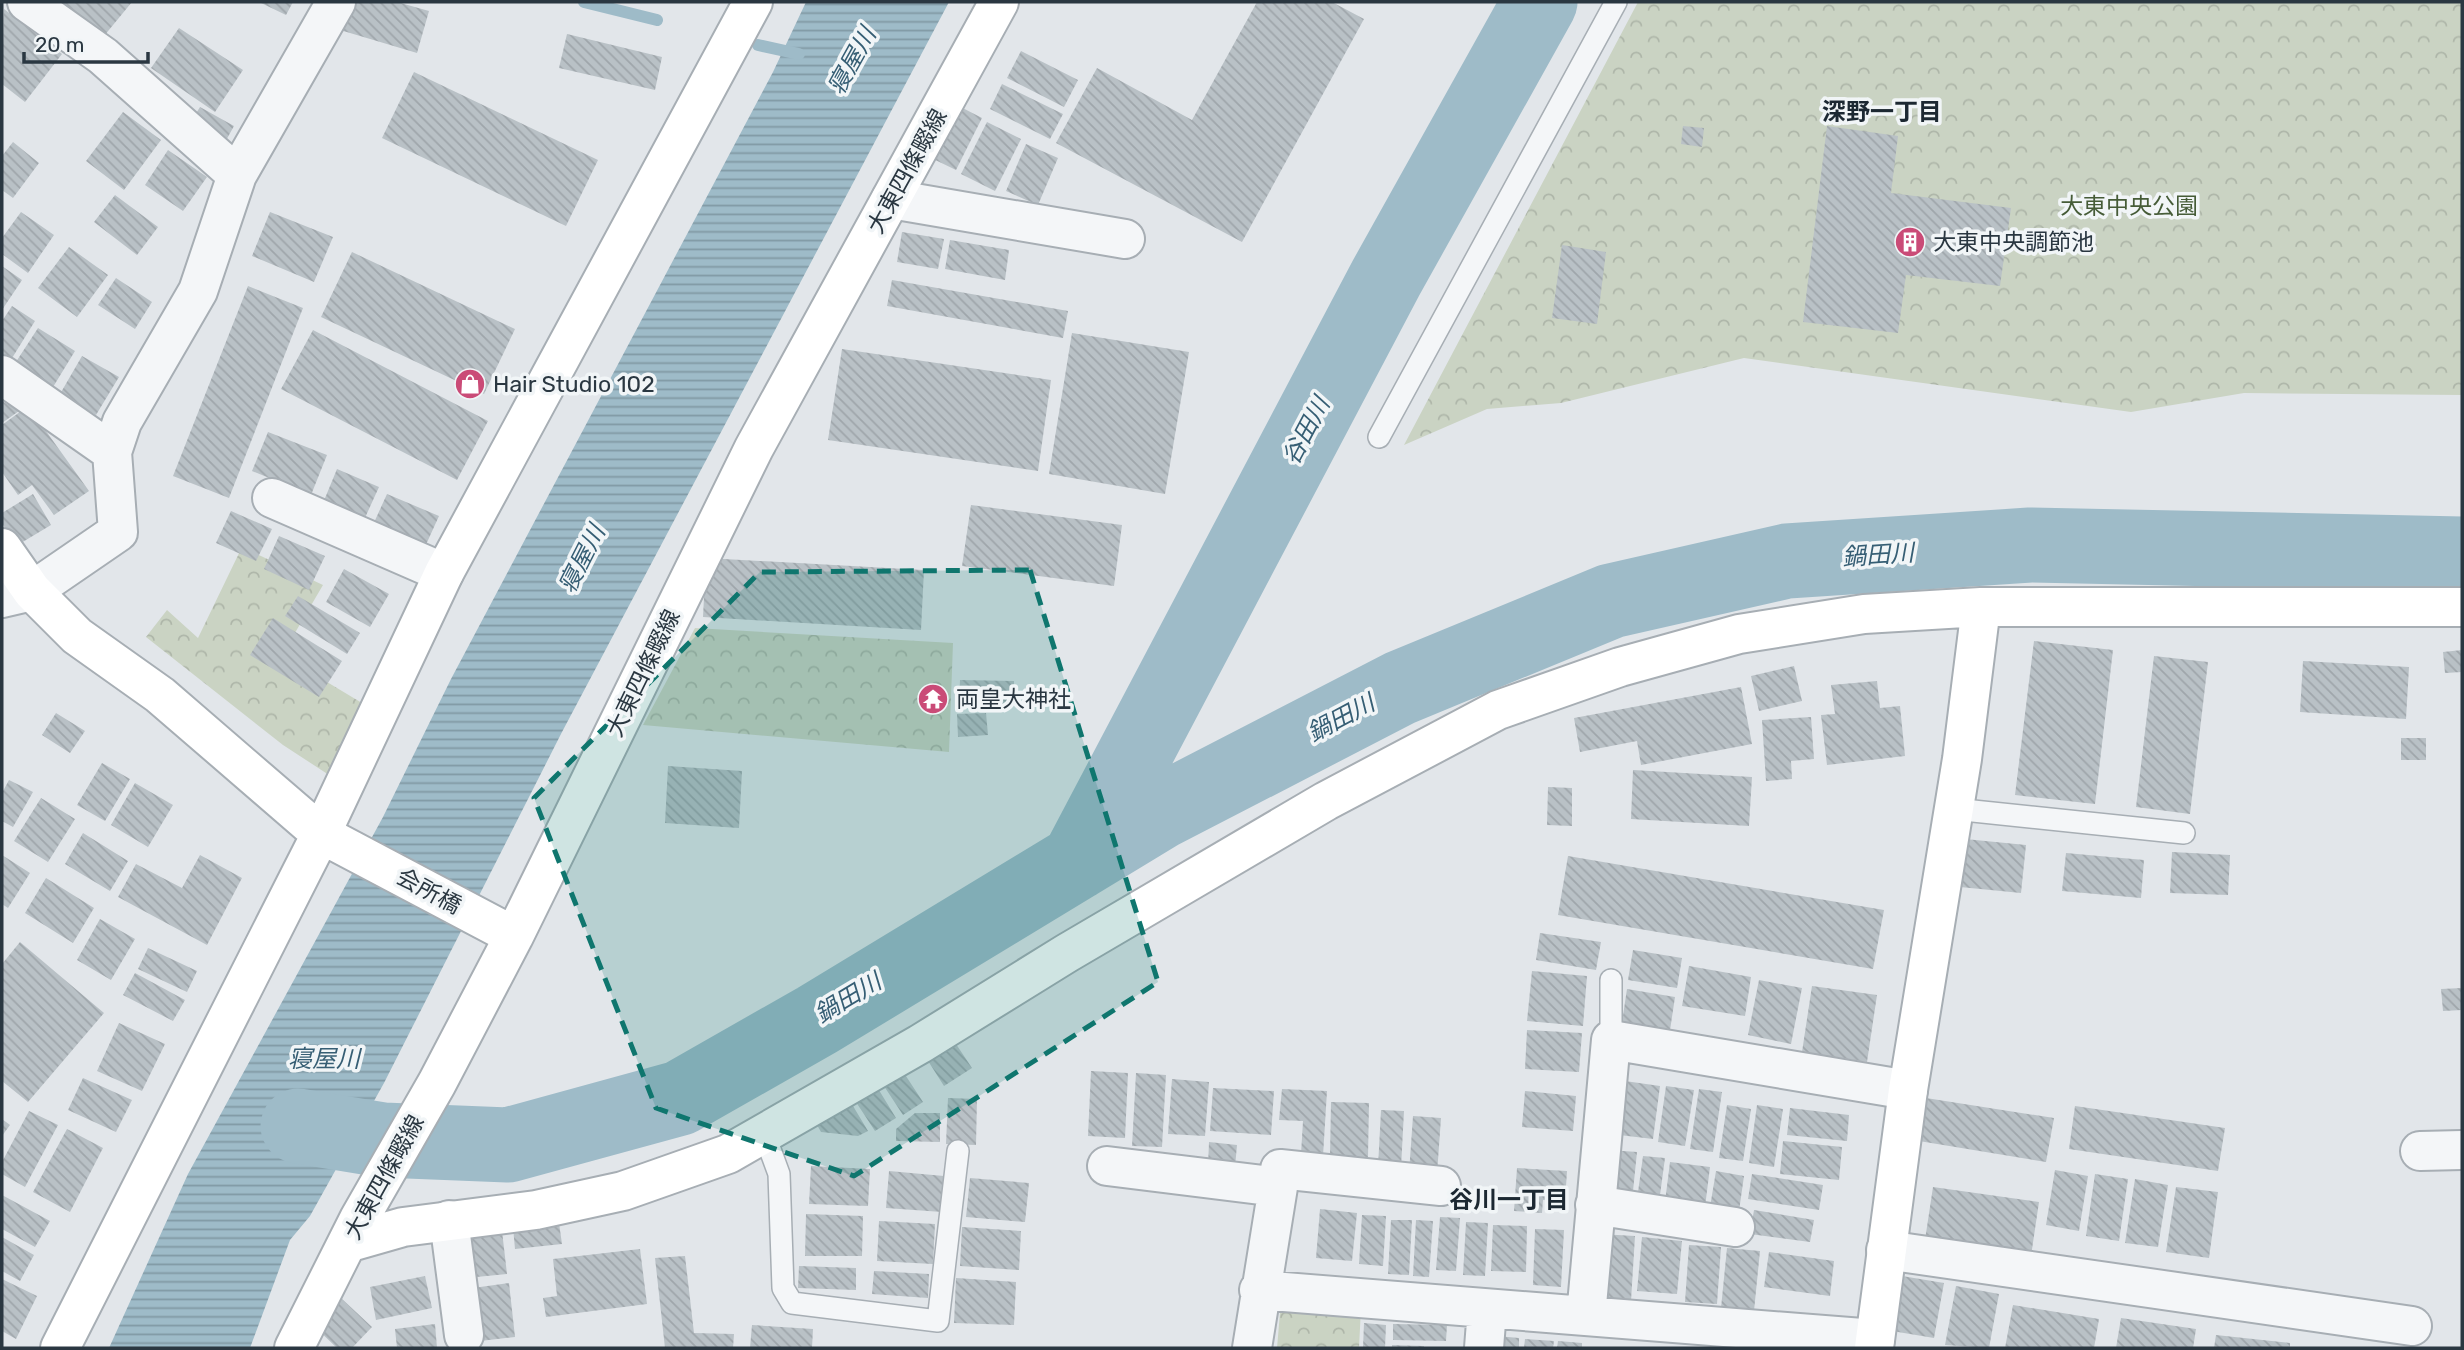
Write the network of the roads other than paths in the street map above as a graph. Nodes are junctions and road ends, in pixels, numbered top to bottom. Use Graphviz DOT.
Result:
graph roads {
  1 [pos="27,2"];
  2 [pos="336,2"];
  3 [pos="999,2"];
  4 [pos="1616,2"];
  5 [pos="748,3"];
  6 [pos="237,175"];
  7 [pos="891,200"];
  8 [pos="1125,239"];
  9 [pos="2,375"];
  10 [pos="1379,437"];
  11 [pos="113,452"];
  12 [pos="271,498"];
  13 [pos="2,548"];
  14 [pos="444,573"];
  15 [pos="17,594"];
  16 [pos="1981,607"];
  17 [pos="2462,607"];
  18 [pos="1954,809"];
  19 [pos="2184,832"];
  20 [pos="332,840"];
  21 [pos="514,936"];
  22 [pos="1611,979"];
  23 [pos="1611,1040"];
  24 [pos="1908,1090"];
  25 [pos="764,1133"];
  26 [pos="2462,1150"];
  27 [pos="958,1152"];
  28 [pos="2420,1152"];
  29 [pos="1107,1166"];
  30 [pos="1441,1186"];
  31 [pos="1278,1187"];
  32 [pos="1595,1205"];
  33 [pos="449,1220"];
  34 [pos="1735,1227"];
  35 [pos="353,1231"];
  36 [pos="1886,1250"];
  37 [pos="1259,1290"];
  38 [pos="1488,1309"];
  39 [pos="1586,1317"];
  40 [pos="2412,1326"];
  41 [pos="464,1335"];
  42 [pos="1874,1344"];
  43 [pos="60,1348"];
  44 [pos="294,1348"];
  45 [pos="1252,1348"];
  46 [pos="1485,1348"];
  1 -- 6 [label="street"];
  2 -- 6 [label="street"];
  3 -- 7 [label="street, 大東四條畷線"];
  4 -- 10 [label="lane"];
  5 -- 14 [label="street"];
  6 -- 11 [label="street"];
  7 -- 8 [label="street"];
  7 -- 21 [label="street, 大東四條畷線"];
  9 -- 11 [label="street"];
  11 -- 15 [label="street"];
  12 -- 14 [label="street"];
  13 -- 15 [label="street, 会所橋"];
  14 -- 20 [label="street"];
  15 -- 20 [label="street, 会所橋"];
  16 -- 17 [label="street"];
  16 -- 18 [label="street"];
  16 -- 25 [label="street"];
  18 -- 19 [label="lane"];
  18 -- 24 [label="street"];
  20 -- 21 [label="street, 会所橋"];
  20 -- 43 [label="street"];
  21 -- 35 [label="street, 大東四條畷線"];
  22 -- 23 [label="lane"];
  23 -- 24 [label="street"];
  23 -- 32 [label="street"];
  24 -- 36 [label="street"];
  25 -- 27 [label="lane"];
  25 -- 33 [label="street"];
  26 -- 28 [label="street"];
  29 -- 31 [label="street"];
  30 -- 31 [label="street"];
  31 -- 37 [label="street"];
  32 -- 34 [label="street"];
  32 -- 39 [label="street"];
  33 -- 35 [label="street"];
  33 -- 41 [label="street"];
  35 -- 44 [label="street, 大東四條畷線"];
  36 -- 40 [label="street"];
  36 -- 42 [label="street"];
  37 -- 38 [label="street"];
  37 -- 45 [label="street"];
  38 -- 39 [label="street"];
  38 -- 46 [label="street"];
  39 -- 42 [label="street"];
}
